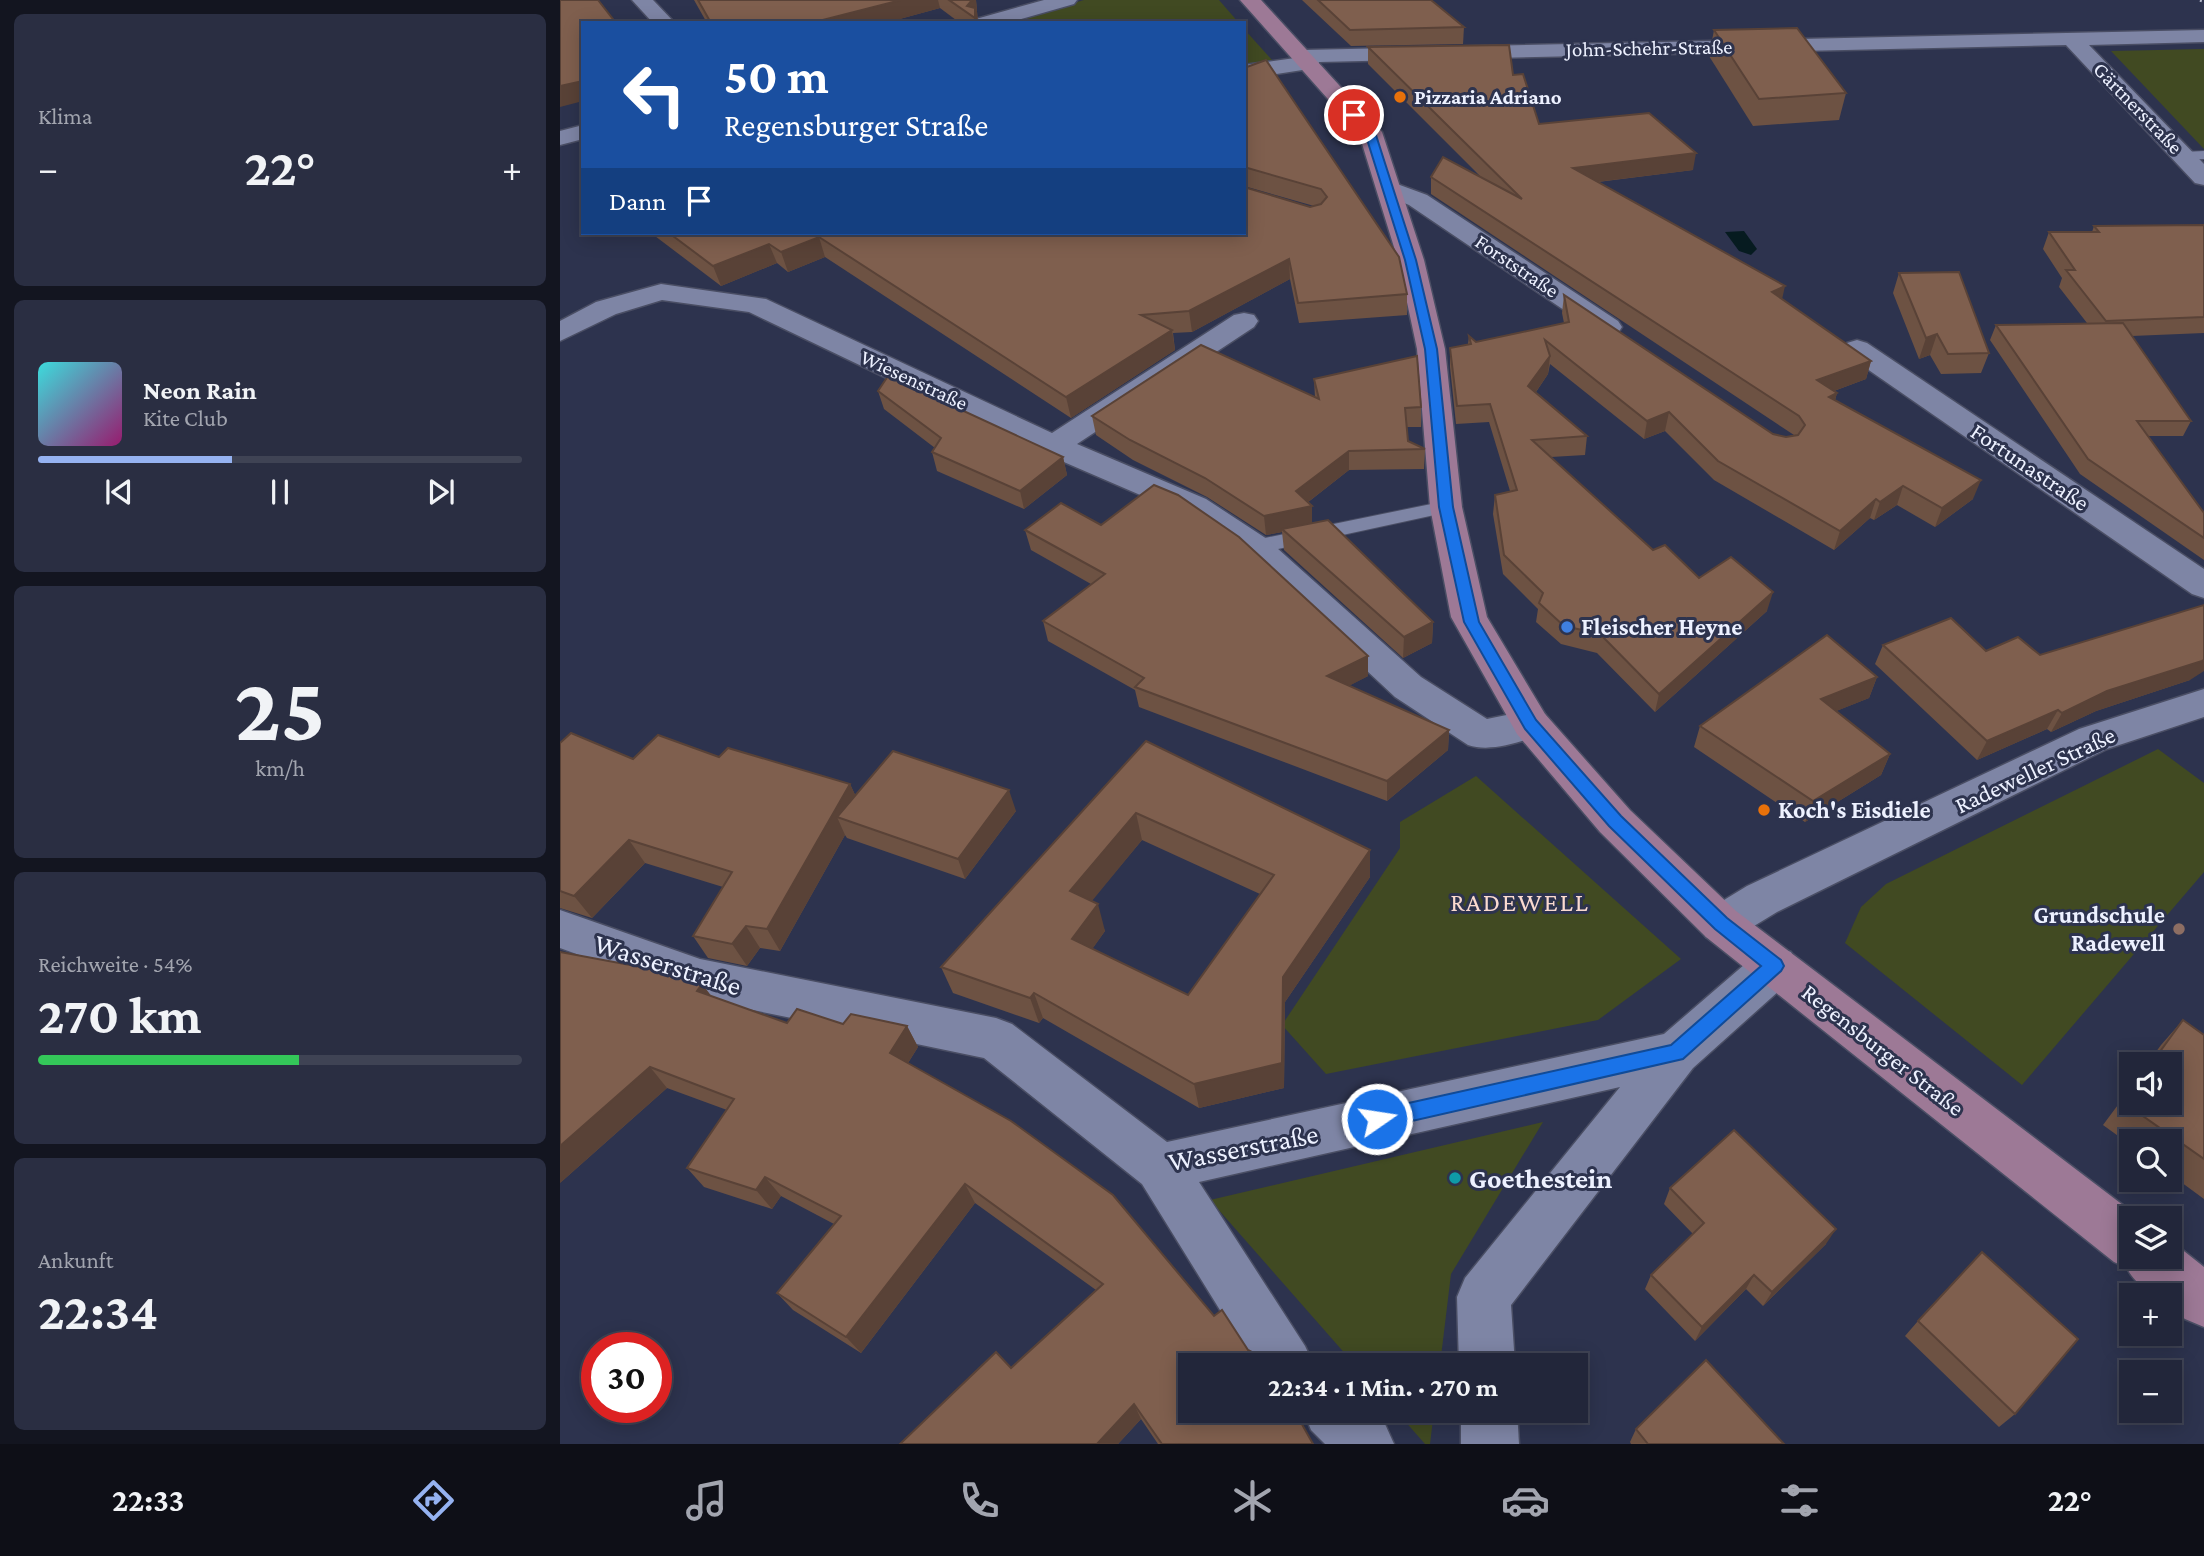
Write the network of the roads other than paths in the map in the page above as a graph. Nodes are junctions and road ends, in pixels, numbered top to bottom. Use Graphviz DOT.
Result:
graph roads {
  1 [pos="642,0"];
  2 [pos="1067,0"];
  3 [pos="1250,0"];
  4 [pos="663,21"];
  5 [pos="990,21"];
  6 [pos="2204,36"];
  7 [pos="2072,39"];
  8 [pos="1306,60"];
  9 [pos="1246,72"];
  10 [pos="581,133"];
  11 [pos="560,138"];
  12 [pos="2193,155"];
  13 [pos="2204,178"];
  14 [pos="1389,188"];
  15 [pos="1244,321"];
  16 [pos="560,331"];
  17 [pos="1625,338"];
  18 [pos="1857,349"];
  19 [pos="1054,446"];
  20 [pos="1446,507"];
  21 [pos="1255,547"];
  22 [pos="2204,586"];
  23 [pos="2204,703"];
  24 [pos="1531,724"];
  25 [pos="1721,924"];
  26 [pos="560,929"];
  27 [pos="1775,966"];
  28 [pos="1676,1053"];
  29 [pos="1160,1167"];
  30 [pos="2119,1234"];
  31 [pos="2165,1269"];
  32 [pos="2204,1300"];
  33 [pos="1278,1353"];
  34 [pos="1486,1353"];
  35 [pos="1344,1423"];
  36 [pos="1489,1423"];
  37 [pos="1365,1444"];
  38 [pos="1490,1444"];
  1 -- 4 [label="street"];
  2 -- 5 [label="street"];
  3 -- 8 [label="main road, Regensburger Straße"];
  6 -- 7 [label="street, John-Schehr-Straße"];
  7 -- 8 [label="street, John-Schehr-Straße"];
  7 -- 12 [label="street, Gärtnerstraße"];
  8 -- 9 [label="street, John-Schehr-Straße"];
  8 -- 14 [label="main road, Regensburger Straße"];
  10 -- 11 [label="street"];
  12 -- 13 [label="street, Gärtnerstraße"];
  14 -- 17 [label="street, Forststraße"];
  14 -- 20 [label="main road, Regensburger Straße"];
  15 -- 19 [label="street"];
  16 -- 19 [label="street, Wiesenstraße"];
  18 -- 22 [label="street, Fortunastraße"];
  19 -- 21 [label="street, Wiesenstraße"];
  20 -- 21 [label="lane"];
  20 -- 24 [label="main road, Regensburger Straße"];
  21 -- 24 [label="street, Wiesenstraße"];
  23 -- 25 [label="street, Radeweller Straße"];
  24 -- 25 [label="main road, Regensburger Straße"];
  25 -- 27 [label="main road, Regensburger Straße"];
  26 -- 29 [label="street, Wasserstraße"];
  27 -- 28 [label="street, Wasserstraße"];
  27 -- 30 [label="main road, Regensburger Straße"];
  28 -- 29 [label="street, Wasserstraße"];
  28 -- 34 [label="street"];
  29 -- 33 [label="street"];
  31 -- 32 [label="main road"];
  35 -- 37 [label="street"];
  36 -- 38 [label="street"];
}
